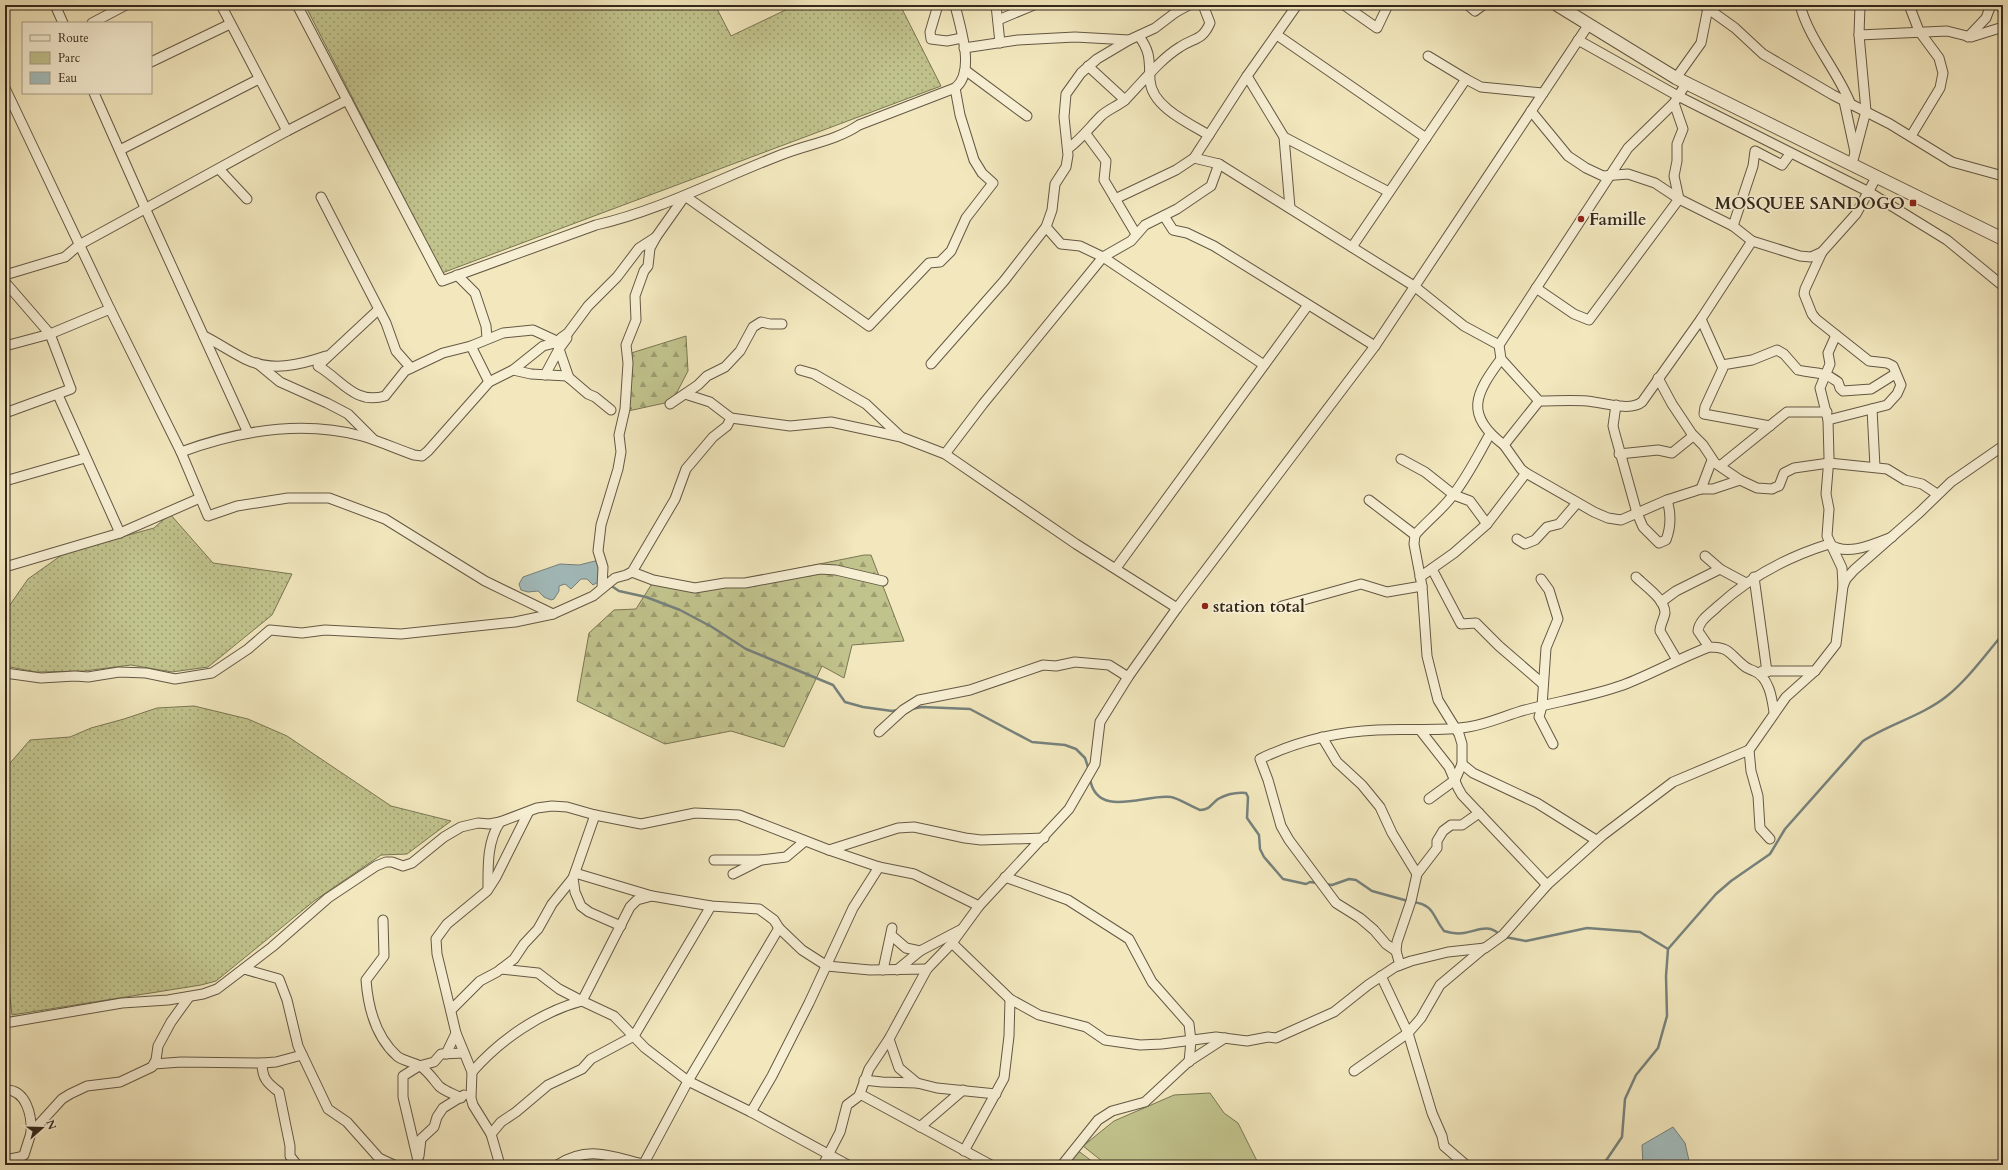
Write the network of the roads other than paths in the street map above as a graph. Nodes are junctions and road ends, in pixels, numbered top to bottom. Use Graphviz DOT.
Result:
graph roads {
  1 [pos="55,5"];
  2 [pos="126,5"];
  3 [pos="221,5"];
  4 [pos="297,5"];
  5 [pos="938,5"];
  6 [pos="955,5"];
  7 [pos="996,5"];
  8 [pos="1034,5"];
  9 [pos="1189,5"];
  10 [pos="1203,5"];
  11 [pos="1297,5"];
  12 [pos="1344,5"];
  13 [pos="1388,5"];
  14 [pos="1468,5"];
  15 [pos="1483,5"];
  16 [pos="1557,5"];
  17 [pos="1800,5"];
  18 [pos="1860,5"];
  19 [pos="1909,5"];
  20 [pos="1992,5"];
  21 [pos="2000,5"];
  22 [pos="1705,7"];
  23 [pos="1176,9"];
  24 [pos="2003,10"];
  25 [pos="998,20"];
  26 [pos="63,22"];
  27 [pos="94,22"];
  28 [pos="230,24"];
  29 [pos="1589,24"];
  30 [pos="2003,27"];
  31 [pos="1919,31"];
  32 [pos="1859,35"];
  33 [pos="1139,36"];
  34 [pos="1277,36"];
  35 [pos="1968,37"];
  36 [pos="962,38"];
  37 [pos="1129,40"];
  38 [pos="1578,40"];
  39 [pos="1000,43"];
  40 [pos="964,48"];
  41 [pos="1428,56"];
  42 [pos="152,62"];
  43 [pos="1088,66"];
  44 [pos="965,70"];
  45 [pos="1150,75"];
  46 [pos="1247,76"];
  47 [pos="1676,78"];
  48 [pos="259,79"];
  49 [pos="1466,79"];
  50 [pos="1687,82"];
  51 [pos="5,88"];
  52 [pos="955,88"];
  53 [pos="1543,93"];
  54 [pos="94,94"];
  55 [pos="1676,99"];
  56 [pos="347,100"];
  57 [pos="1125,100"];
  58 [pos="1847,103"];
  59 [pos="1531,110"];
  60 [pos="1866,111"];
  61 [pos="1028,116"];
  62 [pos="287,131"];
  63 [pos="1086,134"];
  64 [pos="1209,135"];
  65 [pos="1911,136"];
  66 [pos="1284,137"];
  67 [pos="1426,138"];
  68 [pos="1069,148"];
  69 [pos="120,150"];
  70 [pos="1790,154"];
  71 [pos="1194,158"];
  72 [pos="1854,160"];
  73 [pos="1219,164"];
  74 [pos="219,169"];
  75 [pos="1612,174"];
  76 [pos="1877,176"];
  77 [pos="2003,176"];
  78 [pos="1389,192"];
  79 [pos="1868,192"];
  80 [pos="685,196"];
  81 [pos="321,197"];
  82 [pos="247,199"];
  83 [pos="1115,199"];
  84 [pos="1679,199"];
  85 [pos="1290,208"];
  86 [pos="146,210"];
  87 [pos="1164,216"];
  88 [pos="1733,226"];
  89 [pos="1046,228"];
  90 [pos="1136,234"];
  91 [pos="656,237"];
  92 [pos="2003,239"];
  93 [pos="1752,241"];
  94 [pos="79,245"];
  95 [pos="1352,248"];
  96 [pos="1822,252"];
  97 [pos="1103,257"];
  98 [pos="5,275"];
  99 [pos="458,275"];
  100 [pos="5,282"];
  101 [pos="1414,286"];
  102 [pos="2003,286"];
  103 [pos="1536,288"];
  104 [pos="1308,305"];
  105 [pos="110,309"];
  106 [pos="378,310"];
  107 [pos="1701,320"];
  108 [pos="782,324"];
  109 [pos="50,334"];
  110 [pos="1836,335"];
  111 [pos="204,336"];
  112 [pos="487,338"];
  113 [pos="559,344"];
  114 [pos="1499,345"];
  115 [pos="5,346"];
  116 [pos="471,346"];
  117 [pos="1375,346"];
  118 [pos="331,355"];
  119 [pos="1502,359"];
  120 [pos="257,363"];
  121 [pos="931,364"];
  122 [pos="1722,364"];
  123 [pos="1264,365"];
  124 [pos="411,368"];
  125 [pos="513,370"];
  126 [pos="800,370"];
  127 [pos="1824,374"];
  128 [pos="1895,374"];
  129 [pos="545,375"];
  130 [pos="569,378"];
  131 [pos="1658,378"];
  132 [pos="489,382"];
  133 [pos="685,394"];
  134 [pos="58,395"];
  135 [pos="1540,401"];
  136 [pos="670,404"];
  137 [pos="1616,405"];
  138 [pos="1872,409"];
  139 [pos="611,410"];
  140 [pos="5,413"];
  141 [pos="1828,416"];
  142 [pos="731,418"];
  143 [pos="1770,426"];
  144 [pos="248,433"];
  145 [pos="1490,434"];
  146 [pos="1693,436"];
  147 [pos="902,437"];
  148 [pos="376,441"];
  149 [pos="1504,445"];
  150 [pos="2003,446"];
  151 [pos="181,452"];
  152 [pos="945,454"];
  153 [pos="1619,454"];
  154 [pos="85,458"];
  155 [pos="1400,458"];
  156 [pos="1716,463"];
  157 [pos="1829,463"];
  158 [pos="1875,467"];
  159 [pos="1526,473"];
  160 [pos="1740,480"];
  161 [pos="5,481"];
  162 [pos="1701,489"];
  163 [pos="1937,494"];
  164 [pos="1454,495"];
  165 [pos="200,498"];
  166 [pos="1368,500"];
  167 [pos="1668,500"];
  168 [pos="1578,503"];
  169 [pos="1637,513"];
  170 [pos="1487,524"];
  171 [pos="120,533"];
  172 [pos="1415,535"];
  173 [pos="1892,537"];
  174 [pos="1517,539"];
  175 [pos="1829,544"];
  176 [pos="1705,556"];
  177 [pos="5,567"];
  178 [pos="1116,568"];
  179 [pos="1720,568"];
  180 [pos="1432,569"];
  181 [pos="632,572"];
  182 [pos="1636,577"];
  183 [pos="1754,577"];
  184 [pos="1541,580"];
  185 [pos="883,581"];
  186 [pos="1421,582"];
  187 [pos="1746,582"];
  188 [pos="1843,586"];
  189 [pos="602,587"];
  190 [pos="1661,602"];
  191 [pos="1282,606"];
  192 [pos="1176,608"];
  193 [pos="553,614"];
  194 [pos="1709,647"];
  195 [pos="1676,660"];
  196 [pos="1754,670"];
  197 [pos="1816,671"];
  198 [pos="1767,672"];
  199 [pos="5,673"];
  200 [pos="1128,676"];
  201 [pos="1543,684"];
  202 [pos="1542,706"];
  203 [pos="1774,712"];
  204 [pos="1455,729"];
  205 [pos="1420,730"];
  206 [pos="879,732"];
  207 [pos="1322,737"];
  208 [pos="1553,744"];
  209 [pos="1749,750"];
  210 [pos="1462,764"];
  211 [pos="1455,780"];
  212 [pos="1429,799"];
  213 [pos="528,813"];
  214 [pos="1479,813"];
  215 [pos="596,815"];
  216 [pos="500,822"];
  217 [pos="1044,838"];
  218 [pos="1770,839"];
  219 [pos="1596,840"];
  220 [pos="805,841"];
  221 [pos="829,850"];
  222 [pos="714,860"];
  223 [pos="761,860"];
  224 [pos="879,867"];
  225 [pos="733,874"];
  226 [pos="1417,874"];
  227 [pos="574,875"];
  228 [pos="1005,877"];
  229 [pos="1547,885"];
  230 [pos="488,889"];
  231 [pos="652,896"];
  232 [pos="711,906"];
  233 [pos="979,906"];
  234 [pos="383,920"];
  235 [pos="621,926"];
  236 [pos="779,928"];
  237 [pos="963,928"];
  238 [pos="952,943"];
  239 [pos="1485,948"];
  240 [pos="920,951"];
  241 [pos="1396,951"];
  242 [pos="1400,965"];
  243 [pos="827,966"];
  244 [pos="244,969"];
  245 [pos="501,969"];
  246 [pos="928,969"];
  247 [pos="883,970"];
  248 [pos="897,970"];
  249 [pos="1381,976"];
  250 [pos="189,997"];
  251 [pos="1010,999"];
  252 [pos="582,1001"];
  253 [pos="451,1010"];
  254 [pos="5,1023"];
  255 [pos="456,1033"];
  256 [pos="1408,1033"];
  257 [pos="634,1036"];
  258 [pos="1225,1038"];
  259 [pos="889,1039"];
  260 [pos="1191,1041"];
  261 [pos="464,1053"];
  262 [pos="302,1054"];
  263 [pos="446,1054"];
  264 [pos="1189,1062"];
  265 [pos="262,1063"];
  266 [pos="154,1064"];
  267 [pos="420,1066"];
  268 [pos="869,1069"];
  269 [pos="1354,1071"];
  270 [pos="472,1072"];
  271 [pos="864,1080"];
  272 [pos="688,1081"];
  273 [pos="882,1082"];
  274 [pos="918,1083"];
  275 [pos="5,1090"];
  276 [pos="470,1090"];
  277 [pos="963,1090"];
  278 [pos="860,1094"];
  279 [pos="996,1094"];
  280 [pos="461,1098"];
  281 [pos="751,1112"];
  282 [pos="920,1127"];
  283 [pos="31,1133"];
  284 [pos="491,1134"];
  285 [pos="964,1151"];
  286 [pos="829,1154"];
  287 [pos="5,1160"];
  288 [pos="972,1161"];
  289 [pos="16,1162"];
  290 [pos="417,1163"];
  291 [pos="643,1164"];
  292 [pos="843,1164"];
  293 [pos="298,1165"];
  294 [pos="394,1165"];
  295 [pos="500,1165"];
  296 [pos="557,1165"];
  297 [pos="823,1165"];
  298 [pos="991,1165"];
  299 [pos="1062,1165"];
  300 [pos="1466,1165"];
  1 -- 26 [label="street"];
  2 -- 27 [label="street"];
  3 -- 28 [label="street"];
  4 -- 56 [label="street"];
  5 -- 36 [label="street"];
  6 -- 36 [label="street"];
  7 -- 25 [label="street"];
  8 -- 25 [label="street"];
  9 -- 23 [label="street"];
  10 -- 45 [label="street"];
  11 -- 34 [label="street"];
  12 -- 13 [label="street"];
  14 -- 15 [label="street"];
  16 -- 29 [label="street"];
  17 -- 58 [label="street"];
  18 -- 32 [label="street"];
  19 -- 31 [label="street"];
  20 -- 35 [label="street"];
  21 -- 24 [label="street"];
  22 -- 47 [label="street"];
  22 -- 58 [label="street"];
  23 -- 33 [label="street"];
  25 -- 39 [label="street"];
  28 -- 42 [label="street"];
  28 -- 48 [label="street"];
  29 -- 38 [label="street"];
  29 -- 47 [label="street"];
  30 -- 35 [label="street"];
  31 -- 32 [label="street"];
  31 -- 35 [label="street"];
  31 -- 65 [label="street"];
  32 -- 60 [label="street"];
  33 -- 37 [label="street"];
  33 -- 45 [label="street"];
  34 -- 46 [label="street"];
  34 -- 67 [label="street"];
  36 -- 40 [label="street"];
  37 -- 39 [label="street"];
  37 -- 43 [label="street"];
  38 -- 53 [label="street"];
  38 -- 55 [label="street"];
  39 -- 40 [label="street"];
  40 -- 44 [label="street"];
  41 -- 49 [label="street"];
  43 -- 57 [label="street"];
  43 -- 68 [label="street"];
  44 -- 52 [label="street"];
  44 -- 61 [label="street"];
  45 -- 57 [label="street"];
  45 -- 64 [label="street"];
  46 -- 64 [label="street"];
  46 -- 66 [label="street"];
  47 -- 50 [label="street"];
  48 -- 62 [label="street"];
  48 -- 69 [label="street"];
  49 -- 53 [label="street"];
  49 -- 67 [label="street"];
  50 -- 55 [label="street"];
  50 -- 72 [label="street"];
  51 -- 94 [label="street"];
  52 -- 80 [label="street"];
  52 -- 80 [label="street"];
  53 -- 59 [label="street"];
  54 -- 69 [label="street"];
  55 -- 70 [label="street"];
  55 -- 75 [label="street"];
  55 -- 84 [label="street"];
  56 -- 62 [label="street"];
  56 -- 99 [label="street"];
  57 -- 63 [label="street"];
  58 -- 60 [label="street"];
  58 -- 72 [label="street"];
  59 -- 75 [label="street"];
  59 -- 101 [label="street"];
  60 -- 65 [label="street"];
  60 -- 72 [label="street"];
  62 -- 74 [label="street"];
  63 -- 68 [label="street"];
  63 -- 83 [label="street"];
  64 -- 71 [label="street"];
  65 -- 77 [label="street"];
  66 -- 78 [label="street"];
  66 -- 85 [label="street"];
  67 -- 78 [label="street"];
  68 -- 89 [label="street"];
  69 -- 86 [label="street"];
  70 -- 79 [label="street"];
  70 -- 88 [label="street"];
  71 -- 73 [label="street"];
  71 -- 83 [label="street"];
  72 -- 76 [label="street"];
  73 -- 85 [label="street"];
  73 -- 87 [label="street"];
  74 -- 82 [label="street"];
  74 -- 86 [label="street"];
  75 -- 84 [label="street"];
  75 -- 103 [label="street"];
  76 -- 79 [label="street"];
  76 -- 92 [label="street"];
  78 -- 95 [label="street"];
  79 -- 96 [label="street"];
  79 -- 102 [label="street"];
  80 -- 91 [label="street"];
  80 -- 99 [label="street"];
  81 -- 106 [label="street"];
  83 -- 90 [label="street"];
  84 -- 88 [label="street"];
  84 -- 103 [label="street"];
  85 -- 95 [label="street"];
  86 -- 94 [label="street"];
  86 -- 111 [label="street"];
  87 -- 90 [label="street"];
  87 -- 104 [label="street"];
  88 -- 93 [label="street"];
  89 -- 97 [label="street"];
  89 -- 121 [label="street"];
  90 -- 97 [label="street"];
  91 -- 113 [label="street"];
  91 -- 189 [label="street"];
  93 -- 96 [label="street"];
  93 -- 107 [label="street"];
  94 -- 98 [label="street"];
  94 -- 105 [label="street"];
  95 -- 101 [label="street"];
  96 -- 110 [label="street"];
  97 -- 123 [label="street"];
  97 -- 152 [label="street"];
  99 -- 112 [label="street"];
  100 -- 109 [label="street"];
  101 -- 114 [label="street"];
  101 -- 117 [label="street"];
  103 -- 114 [label="street"];
  104 -- 117 [label="street"];
  104 -- 123 [label="street"];
  105 -- 109 [label="street"];
  105 -- 151 [label="street"];
  106 -- 118 [label="street"];
  106 -- 124 [label="street"];
  107 -- 122 [label="street"];
  107 -- 131 [label="street"];
  108 -- 133 [label="street"];
  109 -- 115 [label="street"];
  109 -- 134 [label="street"];
  110 -- 127 [label="street"];
  110 -- 128 [label="street"];
  111 -- 120 [label="street"];
  111 -- 144 [label="street"];
  112 -- 113 [label="street"];
  112 -- 116 [label="street"];
  113 -- 125 [label="street"];
  113 -- 129 [label="street"];
  113 -- 130 [label="street"];
  114 -- 119 [label="street"];
  116 -- 124 [label="street"];
  116 -- 132 [label="street"];
  117 -- 192 [label="street"];
  118 -- 120 [label="street"];
  118 -- 124 [label="street"];
  119 -- 135 [label="street"];
  119 -- 145 [label="street"];
  120 -- 148 [label="street"];
  122 -- 127 [label="street"];
  122 -- 143 [label="street"];
  123 -- 178 [label="street"];
  125 -- 129 [label="street"];
  125 -- 132 [label="street"];
  126 -- 147 [label="street"];
  127 -- 128 [label="street"];
  127 -- 141 [label="street"];
  128 -- 138 [label="street"];
  129 -- 130 [label="street"];
  130 -- 139 [label="street"];
  131 -- 137 [label="street"];
  131 -- 146 [label="street"];
  132 -- 148 [label="street"];
  133 -- 136 [label="street"];
  133 -- 142 [label="street"];
  134 -- 140 [label="street"];
  134 -- 154 [label="street"];
  135 -- 137 [label="street"];
  135 -- 149 [label="street"];
  137 -- 153 [label="street"];
  138 -- 141 [label="street"];
  138 -- 158 [label="street"];
  141 -- 143 [label="street"];
  141 -- 157 [label="street"];
  142 -- 147 [label="street"];
  142 -- 181 [label="street"];
  143 -- 156 [label="street"];
  144 -- 148 [label="street"];
  144 -- 151 [label="street"];
  145 -- 149 [label="street"];
  145 -- 164 [label="street"];
  146 -- 153 [label="street"];
  146 -- 156 [label="street"];
  147 -- 152 [label="street"];
  149 -- 159 [label="street"];
  150 -- 163 [label="street"];
  151 -- 165 [label="street"];
  152 -- 178 [label="street"];
  153 -- 169 [label="street"];
  154 -- 161 [label="street"];
  154 -- 171 [label="street"];
  155 -- 164 [label="street"];
  156 -- 160 [label="street"];
  156 -- 162 [label="street"];
  157 -- 158 [label="street"];
  157 -- 160 [label="street"];
  157 -- 175 [label="street"];
  158 -- 163 [label="street"];
  159 -- 168 [label="street"];
  159 -- 170 [label="street"];
  160 -- 162 [label="street"];
  162 -- 167 [label="street"];
  163 -- 173 [label="street"];
  164 -- 170 [label="street"];
  164 -- 172 [label="street"];
  165 -- 171 [label="street"];
  165 -- 193 [label="street"];
  166 -- 172 [label="street"];
  167 -- 169 [label="street"];
  167 -- 169 [label="street"];
  168 -- 169 [label="street"];
  168 -- 174 [label="street"];
  170 -- 180 [label="street"];
  171 -- 177 [label="street"];
  172 -- 186 [label="street"];
  173 -- 175 [label="street"];
  173 -- 188 [label="street"];
  175 -- 183 [label="street"];
  175 -- 188 [label="street"];
  176 -- 179 [label="street"];
  178 -- 192 [label="street"];
  179 -- 187 [label="street"];
  179 -- 190 [label="street"];
  180 -- 186 [label="street"];
  180 -- 201 [label="street"];
  181 -- 185 [label="street"];
  181 -- 189 [label="street"];
  182 -- 190 [label="street"];
  183 -- 187 [label="street"];
  183 -- 198 [label="street"];
  184 -- 201 [label="street"];
  186 -- 191 [label="street"];
  186 -- 204 [label="street"];
  187 -- 194 [label="street"];
  188 -- 197 [label="street"];
  189 -- 193 [label="street"];
  190 -- 195 [label="street"];
  192 -- 200 [label="street"];
  193 -- 199 [label="street"];
  194 -- 195 [label="street"];
  194 -- 196 [label="street"];
  195 -- 202 [label="street"];
  196 -- 198 [label="street"];
  196 -- 203 [label="street"];
  197 -- 198 [label="street"];
  197 -- 203 [label="street"];
  200 -- 206 [label="street"];
  200 -- 217 [label="street"];
  201 -- 202 [label="street"];
  202 -- 204 [label="street"];
  202 -- 208 [label="street"];
  203 -- 209 [label="street"];
  204 -- 205 [label="street"];
  204 -- 210 [label="street"];
  205 -- 207 [label="street"];
  205 -- 211 [label="street"];
  207 -- 226 [label="street"];
  207 -- 241 [label="street"];
  209 -- 218 [label="street"];
  209 -- 219 [label="street"];
  210 -- 211 [label="street"];
  210 -- 219 [label="street"];
  211 -- 212 [label="street"];
  211 -- 214 [label="street"];
  213 -- 215 [label="street"];
  213 -- 216 [label="street"];
  213 -- 230 [label="street"];
  214 -- 226 [label="street"];
  214 -- 229 [label="street"];
  215 -- 220 [label="street"];
  215 -- 227 [label="street"];
  216 -- 230 [label="street"];
  216 -- 244 [label="street"];
  217 -- 221 [label="street"];
  217 -- 228 [label="street"];
  219 -- 229 [label="street"];
  220 -- 221 [label="street"];
  220 -- 223 [label="street"];
  221 -- 224 [label="street"];
  222 -- 223 [label="street"];
  223 -- 225 [label="street"];
  224 -- 233 [label="street"];
  224 -- 243 [label="street"];
  226 -- 241 [label="street"];
  227 -- 231 [label="street"];
  227 -- 235 [label="street"];
  227 -- 245 [label="street"];
  228 -- 233 [label="street"];
  228 -- 260 [label="street"];
  229 -- 239 [label="street"];
  230 -- 253 [label="street"];
  231 -- 232 [label="street"];
  231 -- 235 [label="street"];
  232 -- 236 [label="street"];
  232 -- 257 [label="street"];
  233 -- 237 [label="street"];
  234 -- 267 [label="street"];
  235 -- 252 [label="street"];
  236 -- 243 [label="street"];
  236 -- 272 [label="street"];
  237 -- 238 [label="street"];
  237 -- 240 [label="street"];
  238 -- 246 [label="street"];
  238 -- 251 [label="street"];
  239 -- 242 [label="street"];
  239 -- 256 [label="street"];
  240 -- 247 [label="street"];
  240 -- 248 [label="street"];
  241 -- 242 [label="street"];
  242 -- 249 [label="street"];
  243 -- 247 [label="street"];
  243 -- 281 [label="street"];
  244 -- 250 [label="street"];
  244 -- 262 [label="street"];
  245 -- 252 [label="street"];
  245 -- 253 [label="street"];
  246 -- 248 [label="street"];
  246 -- 259 [label="street"];
  247 -- 248 [label="street"];
  249 -- 256 [label="street"];
  249 -- 258 [label="street"];
  250 -- 254 [label="street"];
  250 -- 266 [label="street"];
  251 -- 260 [label="street"];
  251 -- 279 [label="street"];
  252 -- 257 [label="street"];
  252 -- 270 [label="street"];
  253 -- 255 [label="street"];
  255 -- 261 [label="street"];
  255 -- 263 [label="street"];
  256 -- 269 [label="street"];
  256 -- 300 [label="street"];
  257 -- 272 [label="street"];
  257 -- 284 [label="street"];
  258 -- 260 [label="street"];
  258 -- 264 [label="street"];
  259 -- 268 [label="street"];
  259 -- 274 [label="street"];
  260 -- 264 [label="street"];
  261 -- 263 [label="street"];
  261 -- 270 [label="street"];
  262 -- 265 [label="street"];
  262 -- 294 [label="street"];
  263 -- 267 [label="street"];
  264 -- 299 [label="street"];
  265 -- 266 [label="street"];
  265 -- 293 [label="street"];
  266 -- 283 [label="street"];
  267 -- 280 [label="street"];
  267 -- 290 [label="street"];
  268 -- 271 [label="street"];
  268 -- 273 [label="street"];
  270 -- 276 [label="street"];
  271 -- 273 [label="street"];
  271 -- 278 [label="street"];
  272 -- 281 [label="street"];
  272 -- 291 [label="street"];
  273 -- 274 [label="street"];
  274 -- 277 [label="street"];
  275 -- 283 [label="street"];
  276 -- 280 [label="street"];
  276 -- 284 [label="street"];
  277 -- 279 [label="street"];
  277 -- 282 [label="street"];
  278 -- 282 [label="street"];
  278 -- 286 [label="street"];
  279 -- 285 [label="street"];
  280 -- 290 [label="street"];
  281 -- 286 [label="street"];
  282 -- 285 [label="street"];
  283 -- 289 [label="street"];
  284 -- 295 [label="street"];
  285 -- 288 [label="street"];
  286 -- 292 [label="street"];
  286 -- 297 [label="street"];
  287 -- 289 [label="street"];
  288 -- 298 [label="street"];
  291 -- 296 [label="street"];
}
